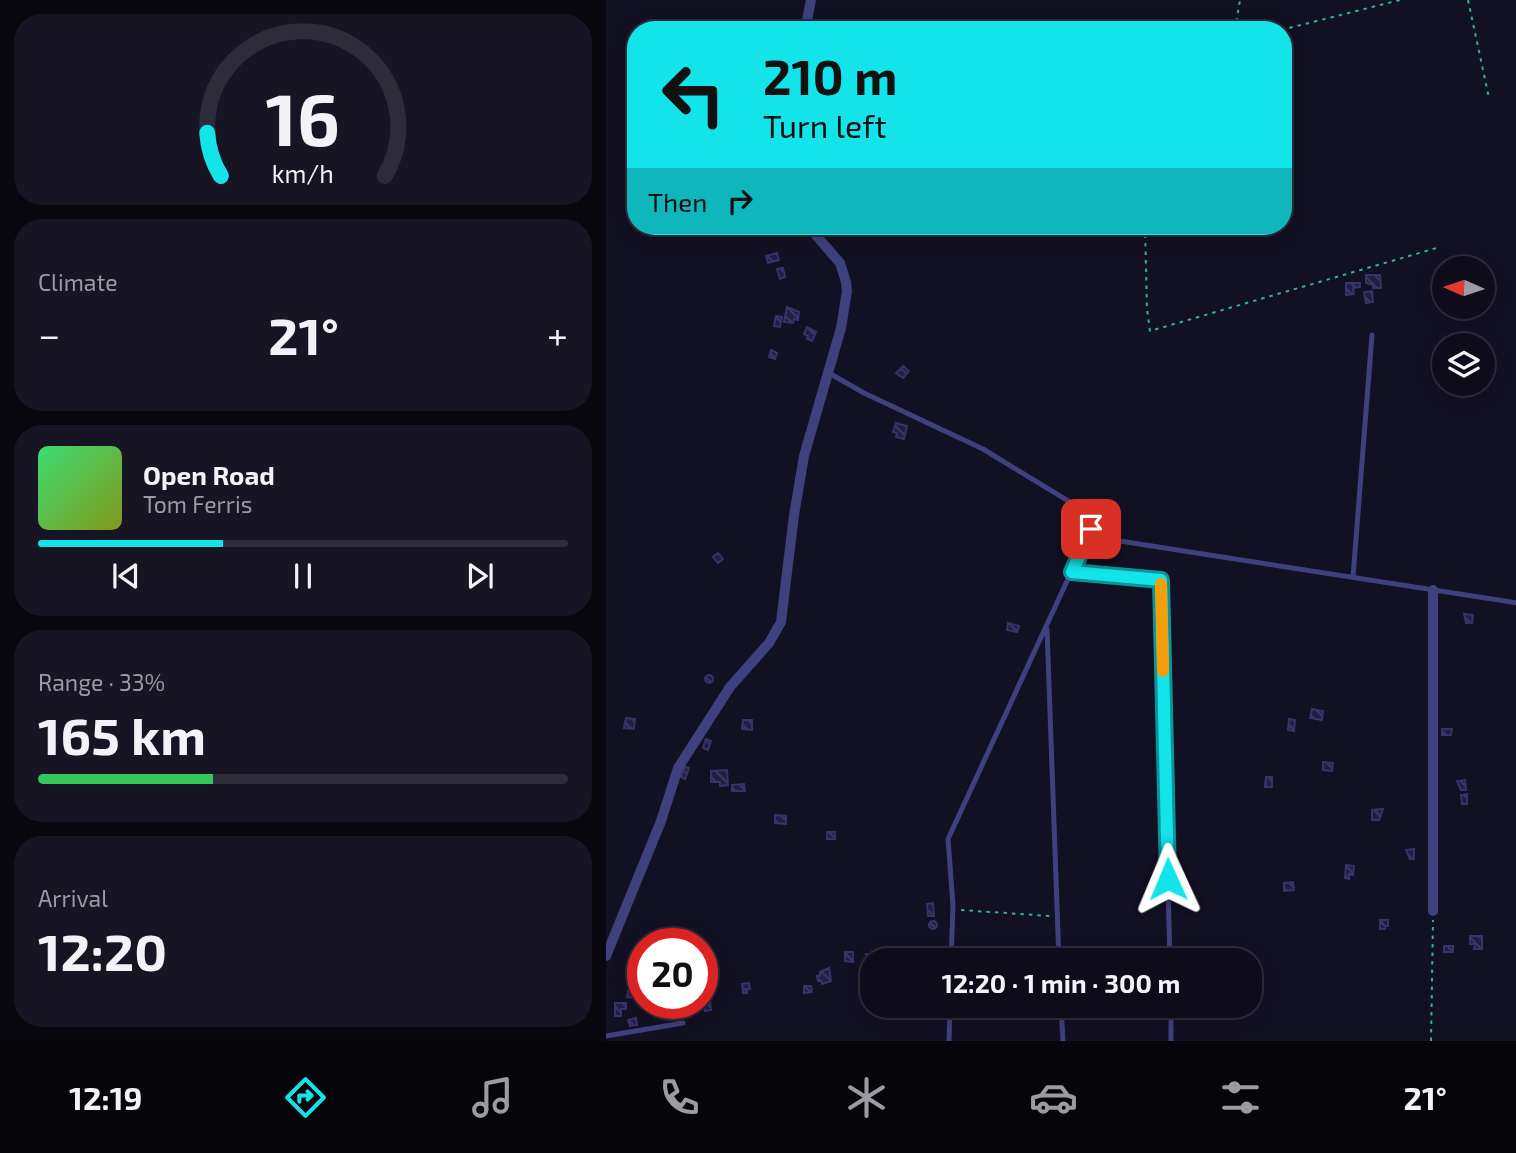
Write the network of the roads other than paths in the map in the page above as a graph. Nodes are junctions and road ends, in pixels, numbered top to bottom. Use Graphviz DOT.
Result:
graph roads {
  1 [pos="811,0"];
  2 [pos="806,21"];
  3 [pos="816,235"];
  4 [pos="1372,335"];
  5 [pos="828,372"];
  6 [pos="1100,528"];
  7 [pos="1072,572"];
  8 [pos="1353,577"];
  9 [pos="1433,590"];
  10 [pos="1517,603"];
  11 [pos="1047,626"];
  12 [pos="1433,911"];
  13 [pos="952,948"];
  14 [pos="1058,948"];
  15 [pos="1170,948"];
  16 [pos="606,956"];
  17 [pos="950,1018"];
  18 [pos="1062,1018"];
  19 [pos="1171,1018"];
  20 [pos="683,1023"];
  21 [pos="606,1036"];
  22 [pos="949,1041"];
  23 [pos="1063,1041"];
  24 [pos="1171,1041"];
  1 -- 2 [label="street"];
  3 -- 5 [label="street"];
  4 -- 8 [label="lane"];
  5 -- 6 [label="lane"];
  5 -- 16 [label="street"];
  6 -- 7 [label="lane"];
  6 -- 8 [label="lane"];
  7 -- 11 [label="lane"];
  7 -- 15 [label="lane"];
  8 -- 9 [label="lane"];
  9 -- 10 [label="lane"];
  9 -- 12 [label="street"];
  11 -- 13 [label="lane"];
  11 -- 14 [label="lane"];
  17 -- 22 [label="lane"];
  18 -- 23 [label="lane"];
  19 -- 24 [label="lane"];
  20 -- 21 [label="lane"];
}
